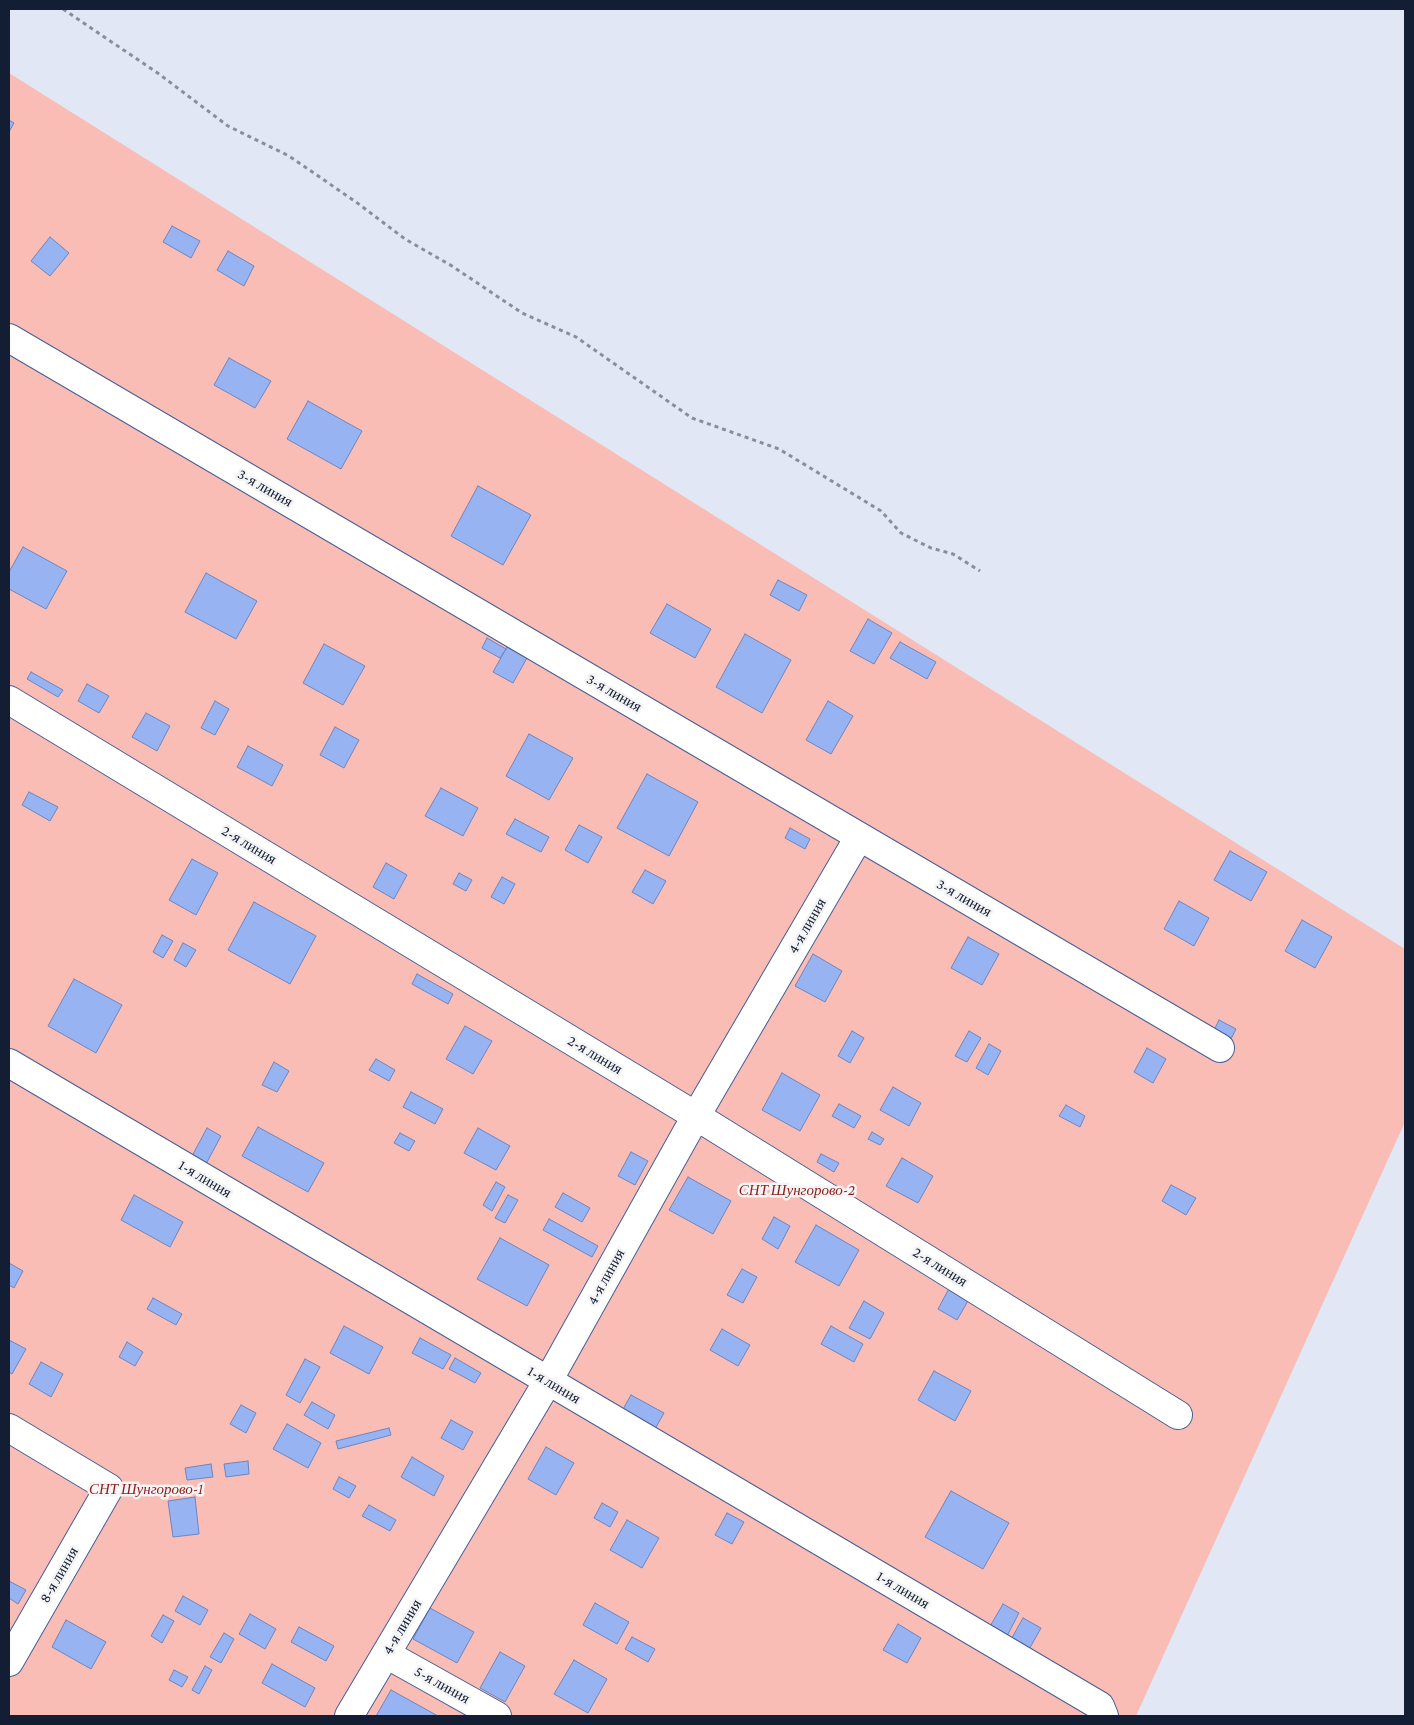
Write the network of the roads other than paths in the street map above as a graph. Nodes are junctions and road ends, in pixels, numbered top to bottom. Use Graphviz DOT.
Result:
graph roads {
  1 [pos="9,338"];
  2 [pos="9,700"];
  3 [pos="859,837"];
  4 [pos="1220,1048"];
  5 [pos="9,1063"];
  6 [pos="696,1116"];
  7 [pos="548,1381"];
  8 [pos="1178,1415"];
  9 [pos="9,1428"];
  10 [pos="386,1654"];
  11 [pos="9,1662"];
  12 [pos="1102,1711"];
  13 [pos="349,1716"];
  14 [pos="497,1716"];
  1 -- 3 [label="street, 3-я линия"];
  2 -- 6 [label="street, 2-я линия"];
  3 -- 4 [label="street, 3-я линия"];
  3 -- 6 [label="street, 4-я линия"];
  5 -- 7 [label="street, 1-я линия"];
  6 -- 7 [label="street, 4-я линия"];
  6 -- 8 [label="street, 2-я линия"];
  7 -- 10 [label="street, 4-я линия"];
  7 -- 12 [label="street, 1-я линия"];
  9 -- 11 [label="street, 8-я линия"];
  10 -- 13 [label="street, 4-я линия"];
  10 -- 14 [label="street, 5-я линия"];
}
